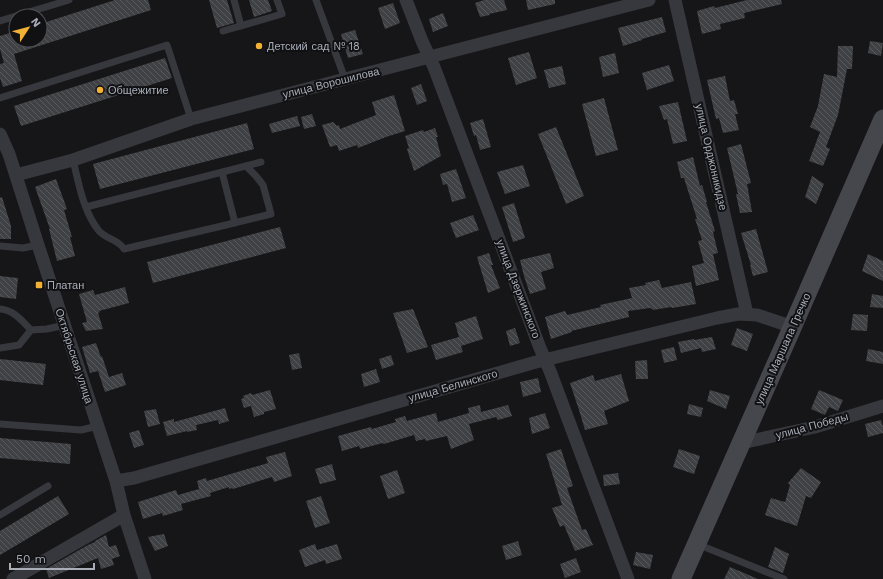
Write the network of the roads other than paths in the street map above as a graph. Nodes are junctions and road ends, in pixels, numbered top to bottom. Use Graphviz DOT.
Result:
graph roads {
  1 [pos="69,0"];
  2 [pos="234,0"];
  3 [pos="278,0"];
  4 [pos="316,0"];
  5 [pos="406,0"];
  6 [pos="649,0"];
  7 [pos="675,0"];
  8 [pos="0,21"];
  9 [pos="241,26"];
  10 [pos="223,31"];
  11 [pos="429,57"];
  12 [pos="346,79"];
  13 [pos="0,98"];
  14 [pos="191,119"];
  15 [pos="883,119"];
  16 [pos="0,134"];
  17 [pos="73,160"];
  18 [pos="261,162"];
  19 [pos="246,166"];
  20 [pos="222,172"];
  21 [pos="16,175"];
  22 [pos="86,207"];
  23 [pos="235,223"];
  24 [pos="0,246"];
  25 [pos="38,246"];
  26 [pos="0,309"];
  27 [pos="747,314"];
  28 [pos="65,325"];
  29 [pos="793,327"];
  30 [pos="31,330"];
  31 [pos="0,348"];
  32 [pos="545,359"];
  33 [pos="883,406"];
  34 [pos="0,424"];
  35 [pos="98,426"];
  36 [pos="741,443"];
  37 [pos="116,481"];
  38 [pos="48,486"];
  39 [pos="0,514"];
  40 [pos="124,515"];
  41 [pos="697,544"];
  42 [pos="13,579"];
  43 [pos="145,579"];
  44 [pos="628,579"];
  45 [pos="681,579"];
  46 [pos="784,579"];
  1 -- 8 [label="lane"];
  2 -- 9 [label="lane"];
  3 -- 9 [label="lane"];
  4 -- 12 [label="lane"];
  5 -- 11 [label="street, улица Дзержинского"];
  6 -- 11 [label="street, улица Ворошилова"];
  7 -- 27 [label="street, улица Орджоникидзе"];
  9 -- 10 [label="lane"];
  11 -- 12 [label="street, улица Ворошилова"];
  11 -- 32 [label="street, улица Дзержинского"];
  12 -- 14 [label="street, улица Ворошилова"];
  13 -- 14 [label="lane"];
  14 -- 17 [label="street, улица Ворошилова"];
  15 -- 29 [label="main road, улица Маршала Гречко"];
  16 -- 21 [label="street, Октябрьская улица"];
  17 -- 21 [label="street, улица Ворошилова"];
  17 -- 22 [label="lane"];
  18 -- 19 [label="lane"];
  19 -- 20 [label="lane"];
  19 -- 23 [label="lane"];
  20 -- 22 [label="lane"];
  20 -- 23 [label="lane"];
  21 -- 25 [label="street, Октябрьская улица"];
  22 -- 23 [label="lane"];
  24 -- 25 [label="lane"];
  25 -- 28 [label="street, Октябрьская улица"];
  26 -- 30 [label="lane"];
  27 -- 29 [label="street, улица Белинского"];
  27 -- 32 [label="street, улица Белинского"];
  28 -- 30 [label="lane"];
  28 -- 35 [label="street, Октябрьская улица"];
  29 -- 36 [label="main road, улица Маршала Гречко"];
  30 -- 31 [label="lane"];
  32 -- 37 [label="street, улица Белинского"];
  32 -- 44 [label="street, улица Дзержинского"];
  33 -- 36 [label="street, улица Победы"];
  34 -- 35 [label="lane"];
  35 -- 37 [label="street, Октябрьская улица"];
  36 -- 41 [label="main road, улица Маршала Гречко"];
  37 -- 40 [label="street, Октябрьская улица"];
  38 -- 39 [label="lane"];
  40 -- 42 [label="street"];
  40 -- 43 [label="street, Октябрьская улица"];
  41 -- 45 [label="main road, улица Маршала Гречко"];
  41 -- 46 [label="lane"];
}
